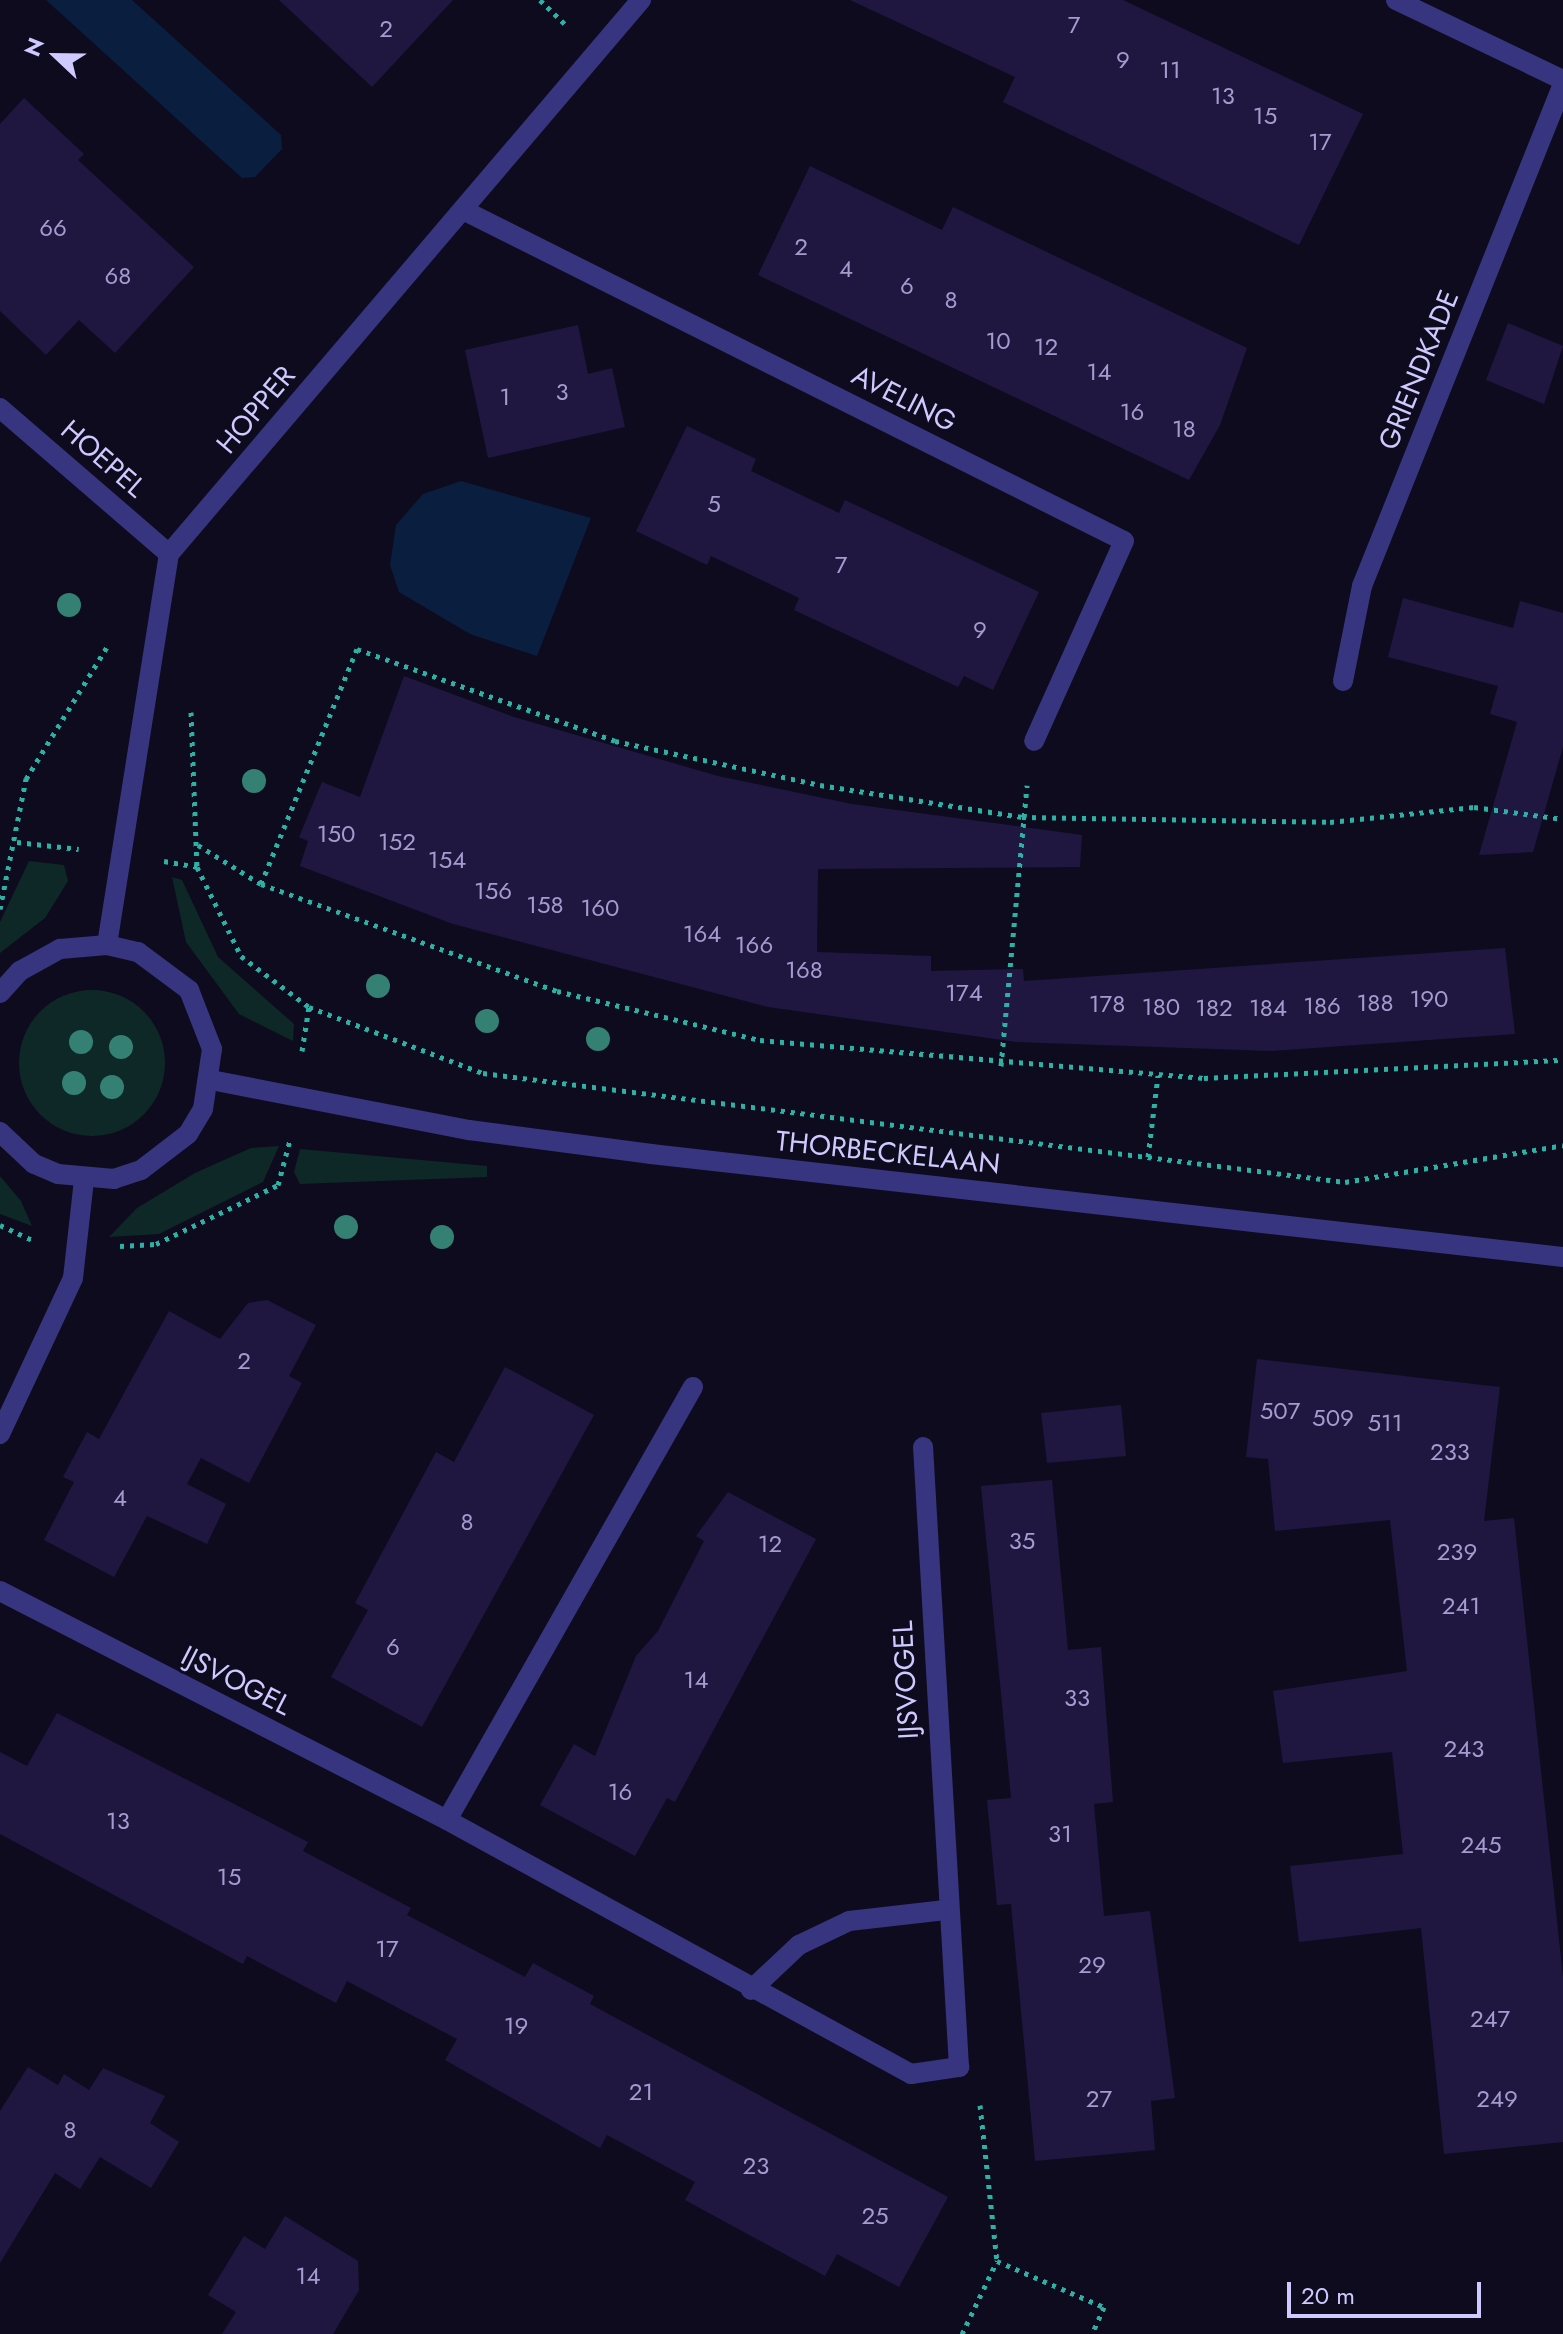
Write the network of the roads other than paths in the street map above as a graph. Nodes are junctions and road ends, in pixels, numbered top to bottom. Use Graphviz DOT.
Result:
graph roads {
  1 [pos="641,0"];
  2 [pos="1396,0"];
  3 [pos="1563,82"];
  4 [pos="463,210"];
  5 [pos="0,408"];
  6 [pos="169,554"];
  7 [pos="1343,681"];
  8 [pos="1034,741"];
  9 [pos="107,945"];
  10 [pos="0,993"];
  11 [pos="211,1080"];
  12 [pos="0,1132"];
  13 [pos="84,1180"];
  14 [pos="1563,1257"];
  15 [pos="693,1387"];
  16 [pos="0,1434"];
  17 [pos="923,1447"];
  18 [pos="0,1591"];
  19 [pos="447,1820"];
  20 [pos="945,1910"];
  21 [pos="751,1990"];
  1 -- 4 [label="street, HOPPER"];
  2 -- 3 [label="street"];
  3 -- 7 [label="street, GRIENDKADE"];
  4 -- 6 [label="street, HOPPER"];
  4 -- 8 [label="street, AVELING"];
  5 -- 6 [label="street, HOEPEL"];
  6 -- 9 [label="street, HOPPER"];
  9 -- 10 [label="street"];
  9 -- 11 [label="street"];
  11 -- 13 [label="street"];
  11 -- 14 [label="street, THORBECKELAAN"];
  12 -- 13 [label="street"];
  13 -- 16 [label="street"];
  15 -- 19 [label="street"];
  17 -- 20 [label="street, IJSVOGEL"];
  18 -- 19 [label="street, IJSVOGEL"];
  19 -- 21 [label="street, IJSVOGEL"];
  20 -- 21 [label="street"];
  20 -- 21 [label="street, IJSVOGEL"];
}
